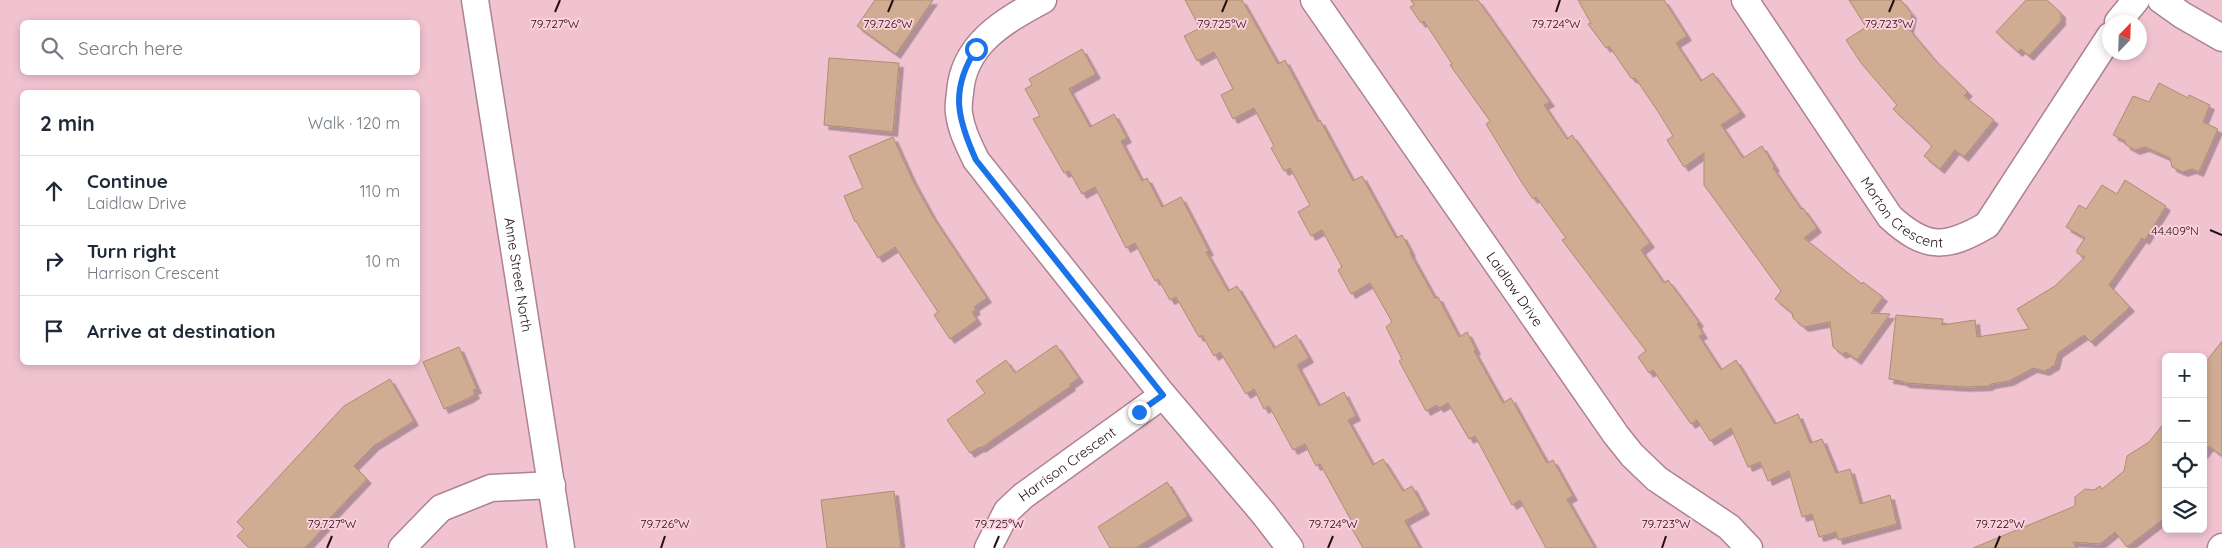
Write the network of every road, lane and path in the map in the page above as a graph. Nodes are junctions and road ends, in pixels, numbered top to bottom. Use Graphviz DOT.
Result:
graph roads {
  1 [pos="475,0"];
  2 [pos="1043,0"];
  3 [pos="1314,0"];
  4 [pos="1745,0"];
  5 [pos="2136,0"];
  6 [pos="2161,0"];
  7 [pos="2124,15"];
  8 [pos="2222,38"];
  9 [pos="2102,48"];
  10 [pos="1163,395"];
  11 [pos="552,485"];
  12 [pos="402,548"];
  13 [pos="561,548"];
  14 [pos="988,548"];
  15 [pos="1290,548"];
  16 [pos="1749,548"];
  1 -- 11 [label="street, Anne Street North"];
  2 -- 10 [label="street"];
  3 -- 16 [label="street, Laidlaw Drive"];
  4 -- 9 [label="street, Morton Crescent"];
  5 -- 7 [label="street"];
  6 -- 8 [label="street"];
  10 -- 14 [label="street, Harrison Crescent"];
  10 -- 15 [label="street"];
  11 -- 12 [label="street"];
  11 -- 13 [label="street, Anne Street North"];
}
